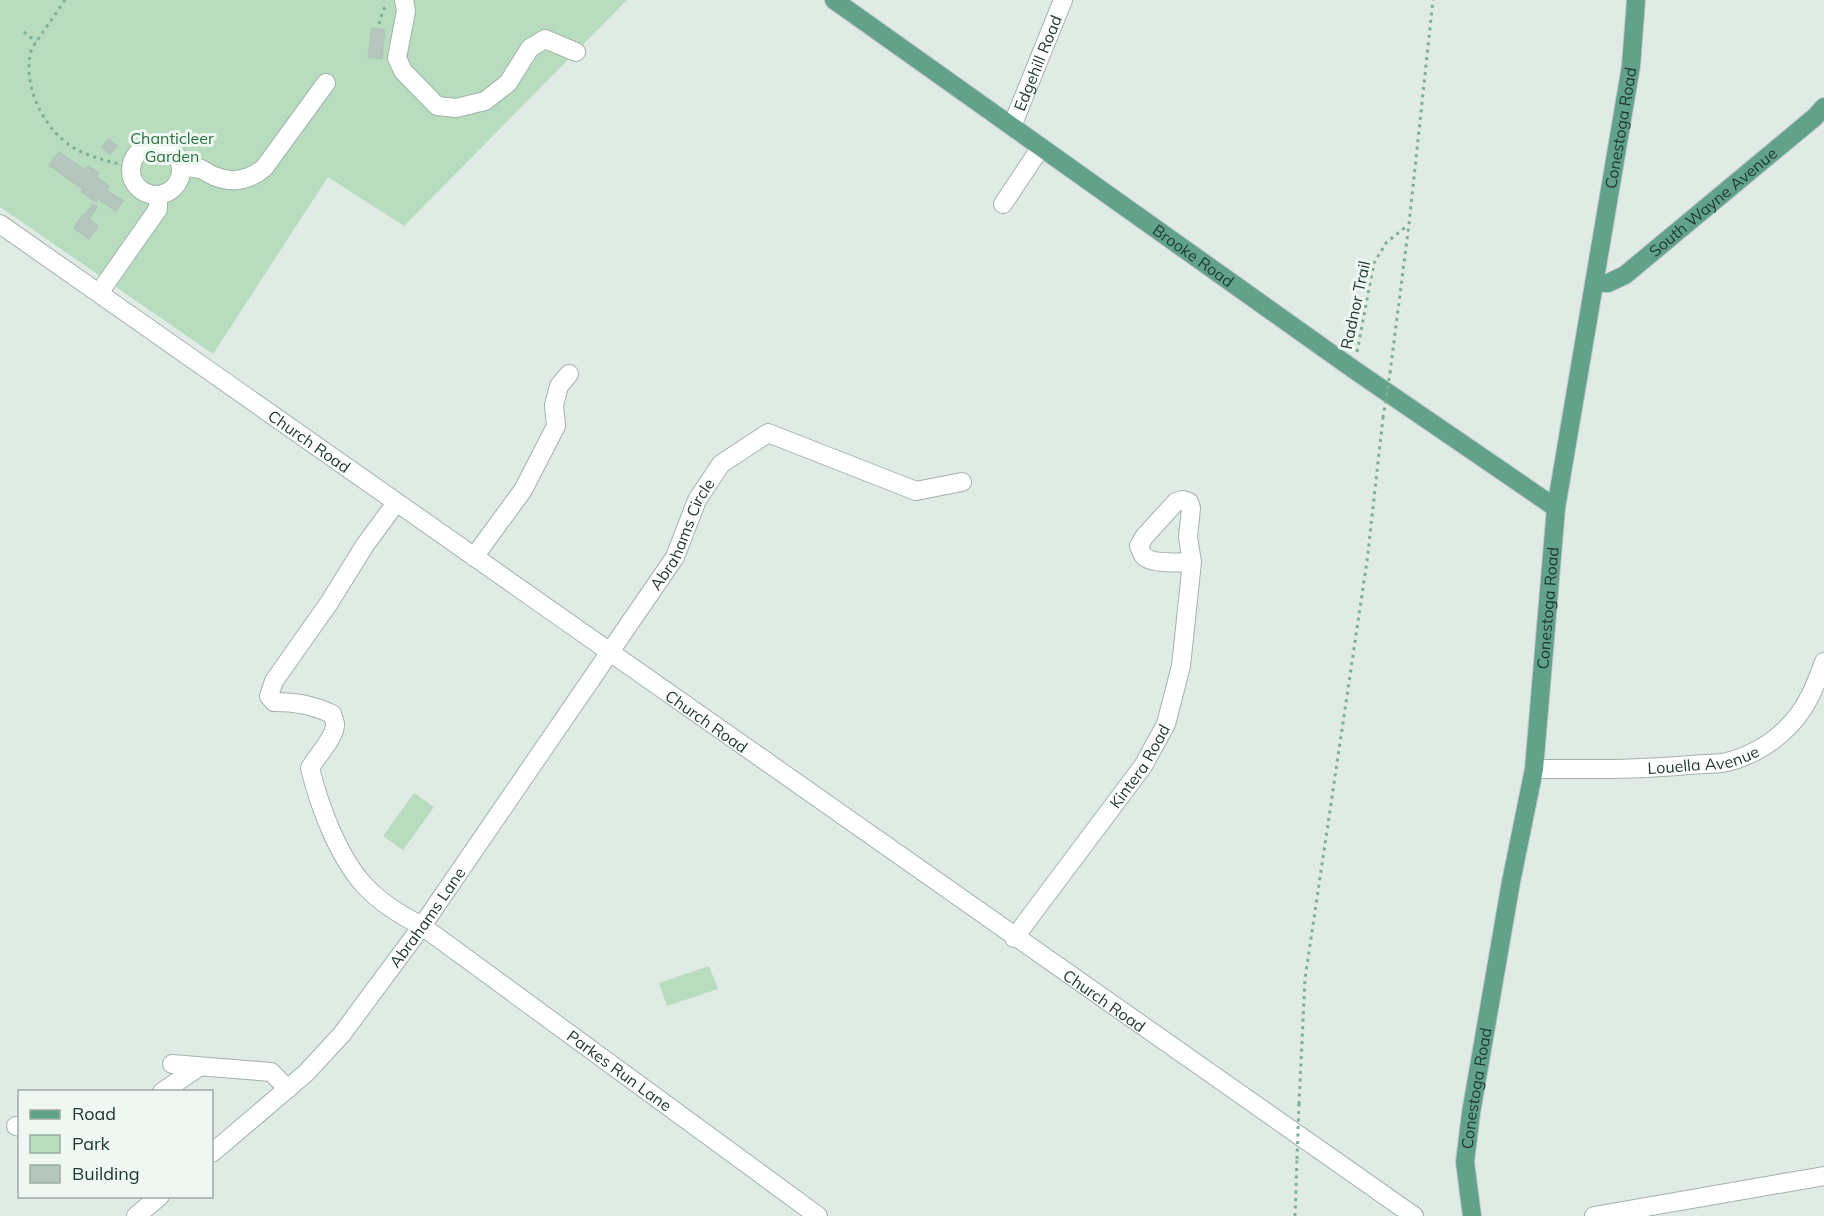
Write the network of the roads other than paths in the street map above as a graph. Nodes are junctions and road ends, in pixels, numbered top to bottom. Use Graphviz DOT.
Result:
graph roads {
  1 [pos="404,0"];
  2 [pos="834,0"];
  3 [pos="1063,0"];
  4 [pos="1636,0"];
  5 [pos="576,52"];
  6 [pos="326,83"];
  7 [pos="1821,115"];
  8 [pos="1012,126"];
  9 [pos="1041,147"];
  10 [pos="181,166"];
  11 [pos="158,195"];
  12 [pos="1003,204"];
  13 [pos="0,224"];
  14 [pos="1594,283"];
  15 [pos="99,293"];
  16 [pos="569,374"];
  17 [pos="962,482"];
  18 [pos="396,503"];
  19 [pos="1556,508"];
  20 [pos="474,557"];
  21 [pos="1192,562"];
  22 [pos="610,652"];
  23 [pos="1824,662"];
  24 [pos="1534,769"];
  25 [pos="422,926"];
  26 [pos="1014,938"];
  27 [pos="172,1064"];
  28 [pos="199,1067"];
  29 [pos="288,1089"];
  30 [pos="165,1090"];
  31 [pos="213,1152"];
  32 [pos="1824,1176"];
  33 [pos="159,1198"];
  34 [pos="136,1216"];
  35 [pos="818,1216"];
  36 [pos="1414,1216"];
  37 [pos="1472,1216"];
  38 [pos="1594,1216"];
  1 -- 5 [label="street"];
  2 -- 8 [label="main road, Brooke Road"];
  3 -- 8 [label="street, Edgehill Road"];
  4 -- 14 [label="main road, Conestoga Road"];
  6 -- 10 [label="street"];
  7 -- 14 [label="main road, South Wayne Avenue"];
  8 -- 9 [label="main road, Brooke Road"];
  9 -- 12 [label="street"];
  9 -- 19 [label="main road, Brooke Road"];
  10 -- 11 [label="street"];
  10 -- 11 [label="street"];
  11 -- 15 [label="street"];
  13 -- 15 [label="street, Church Road"];
  14 -- 19 [label="main road, Conestoga Road"];
  15 -- 18 [label="street, Church Road"];
  16 -- 20 [label="street"];
  17 -- 22 [label="street, Abrahams Circle"];
  18 -- 20 [label="street, Church Road"];
  18 -- 25 [label="street, Parkes Run Lane"];
  19 -- 24 [label="main road, Conestoga Road"];
  20 -- 22 [label="street, Church Road"];
  21 -- 26 [label="street, Kintera Road"];
  22 -- 25 [label="street, Abrahams Lane"];
  22 -- 26 [label="street, Church Road"];
  23 -- 24 [label="street, Louella Avenue"];
  24 -- 37 [label="main road, Conestoga Road"];
  25 -- 29 [label="street, Abrahams Lane"];
  25 -- 35 [label="street, Parkes Run Lane"];
  26 -- 36 [label="street, Church Road"];
  27 -- 28 [label="street"];
  28 -- 29 [label="street"];
  28 -- 30 [label="street"];
  29 -- 31 [label="street, Abrahams Lane"];
  32 -- 38 [label="street"];
  33 -- 34 [label="street"];
}
